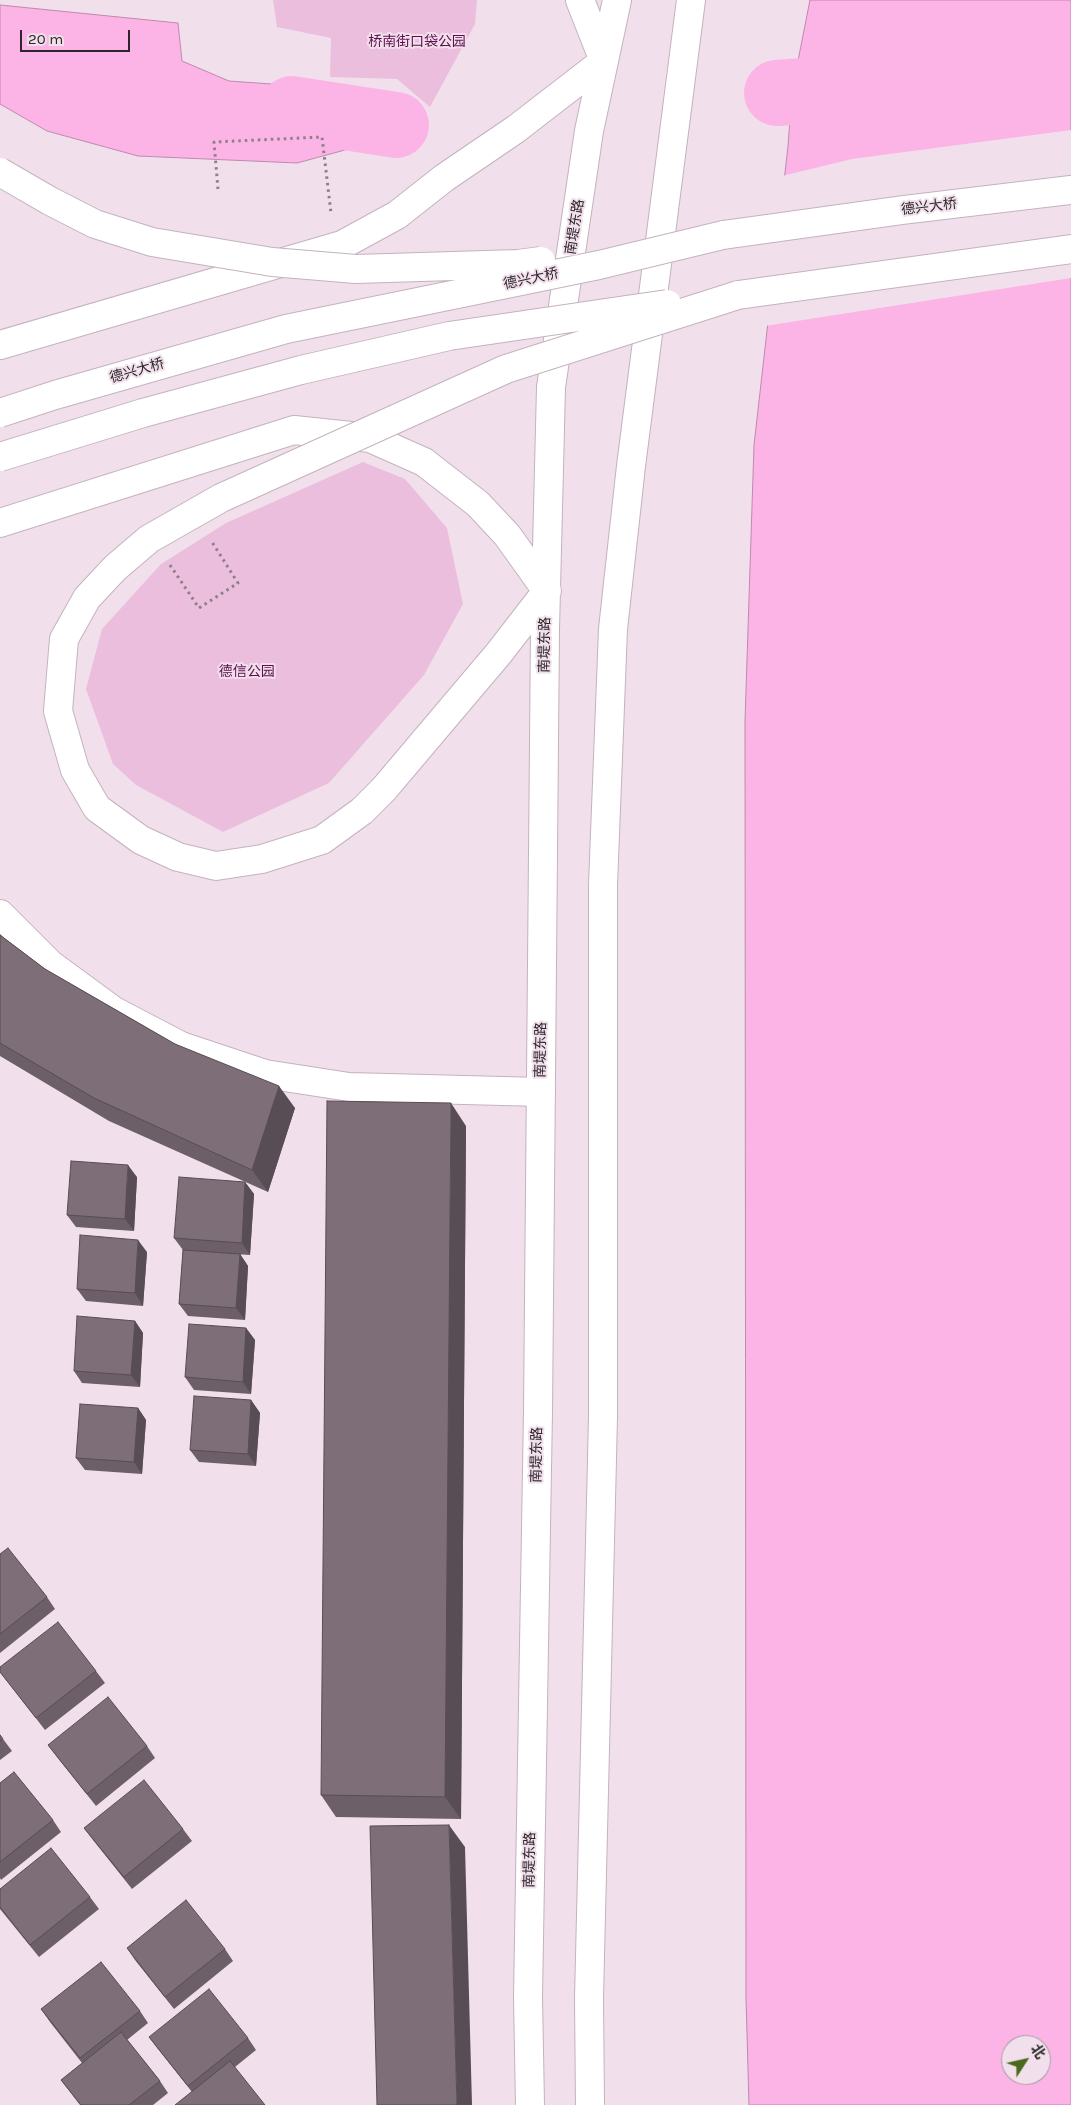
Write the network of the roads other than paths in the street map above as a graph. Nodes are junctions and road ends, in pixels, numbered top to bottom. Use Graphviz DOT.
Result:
graph roads {
  1 [pos="580,0"];
  2 [pos="617,0"];
  3 [pos="691,0"];
  4 [pos="604,60"];
  5 [pos="0,172"];
  6 [pos="1071,190"];
  7 [pos="723,235"];
  8 [pos="1071,249"];
  9 [pos="738,295"];
  10 [pos="0,345"];
  11 [pos="0,412"];
  12 [pos="0,457"];
  13 [pos="0,523"];
  14 [pos="546,591"];
  15 [pos="0,914"];
  16 [pos="541,1092"];
  17 [pos="530,2105"];
  18 [pos="590,2105"];
  1 -- 4 [label="main road"];
  2 -- 4 [label="main road, 南堤东路"];
  3 -- 18 [label="main road"];
  4 -- 10 [label="main road"];
  4 -- 14 [label="main road, 南堤东路"];
  5 -- 7 [label="main road, bridge"];
  6 -- 7 [label="main road, 德兴大桥"];
  7 -- 11 [label="main road, 德兴大桥, bridge"];
  8 -- 9 [label="main road"];
  9 -- 12 [label="main road, bridge"];
  9 -- 14 [label="main road, bridge"];
  13 -- 14 [label="main road"];
  14 -- 16 [label="main road, 南堤东路"];
  15 -- 16 [label="main road"];
  16 -- 17 [label="main road, 南堤东路"];
}
